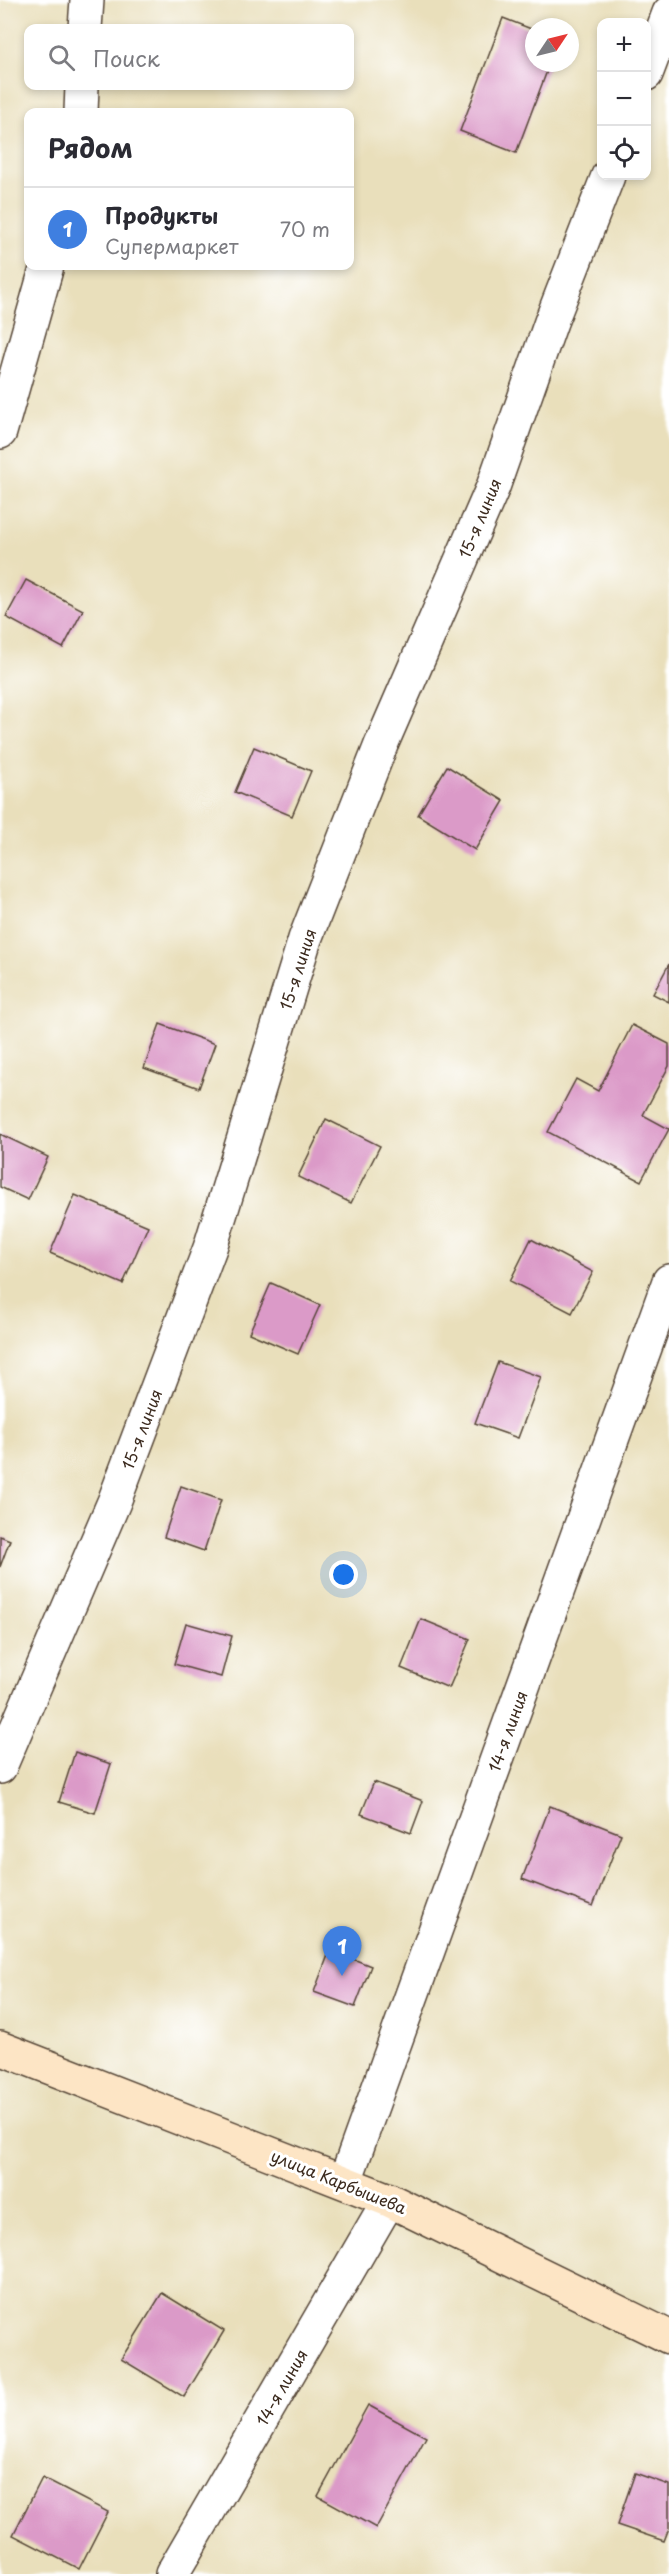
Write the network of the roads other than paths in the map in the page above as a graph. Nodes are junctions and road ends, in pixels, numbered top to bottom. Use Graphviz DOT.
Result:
graph roads {
  1 [pos="87,0"];
  2 [pos="669,14"];
  3 [pos="85,24"];
  4 [pos="647,72"];
  5 [pos="82,90"];
  6 [pos="81,108"];
  7 [pos="606,180"];
  8 [pos="46,270"];
  9 [pos="0,432"];
  10 [pos="669,1281"];
  11 [pos="0,1767"];
  12 [pos="0,2048"];
  13 [pos="345,2181"];
  14 [pos="389,2200"];
  15 [pos="669,2337"];
  16 [pos="172,2574"];
  1 -- 3 [label="street"];
  2 -- 4 [label="street"];
  5 -- 6 [label="street"];
  7 -- 11 [label="street, 15-я линия"];
  8 -- 9 [label="street"];
  10 -- 13 [label="street, 14-я линия"];
  12 -- 13 [label="main road, улица Карбышева"];
  13 -- 14 [label="main road, улица Карбышева"];
  14 -- 15 [label="main road, улица Карбышева"];
  14 -- 16 [label="street, 14-я линия"];
}
